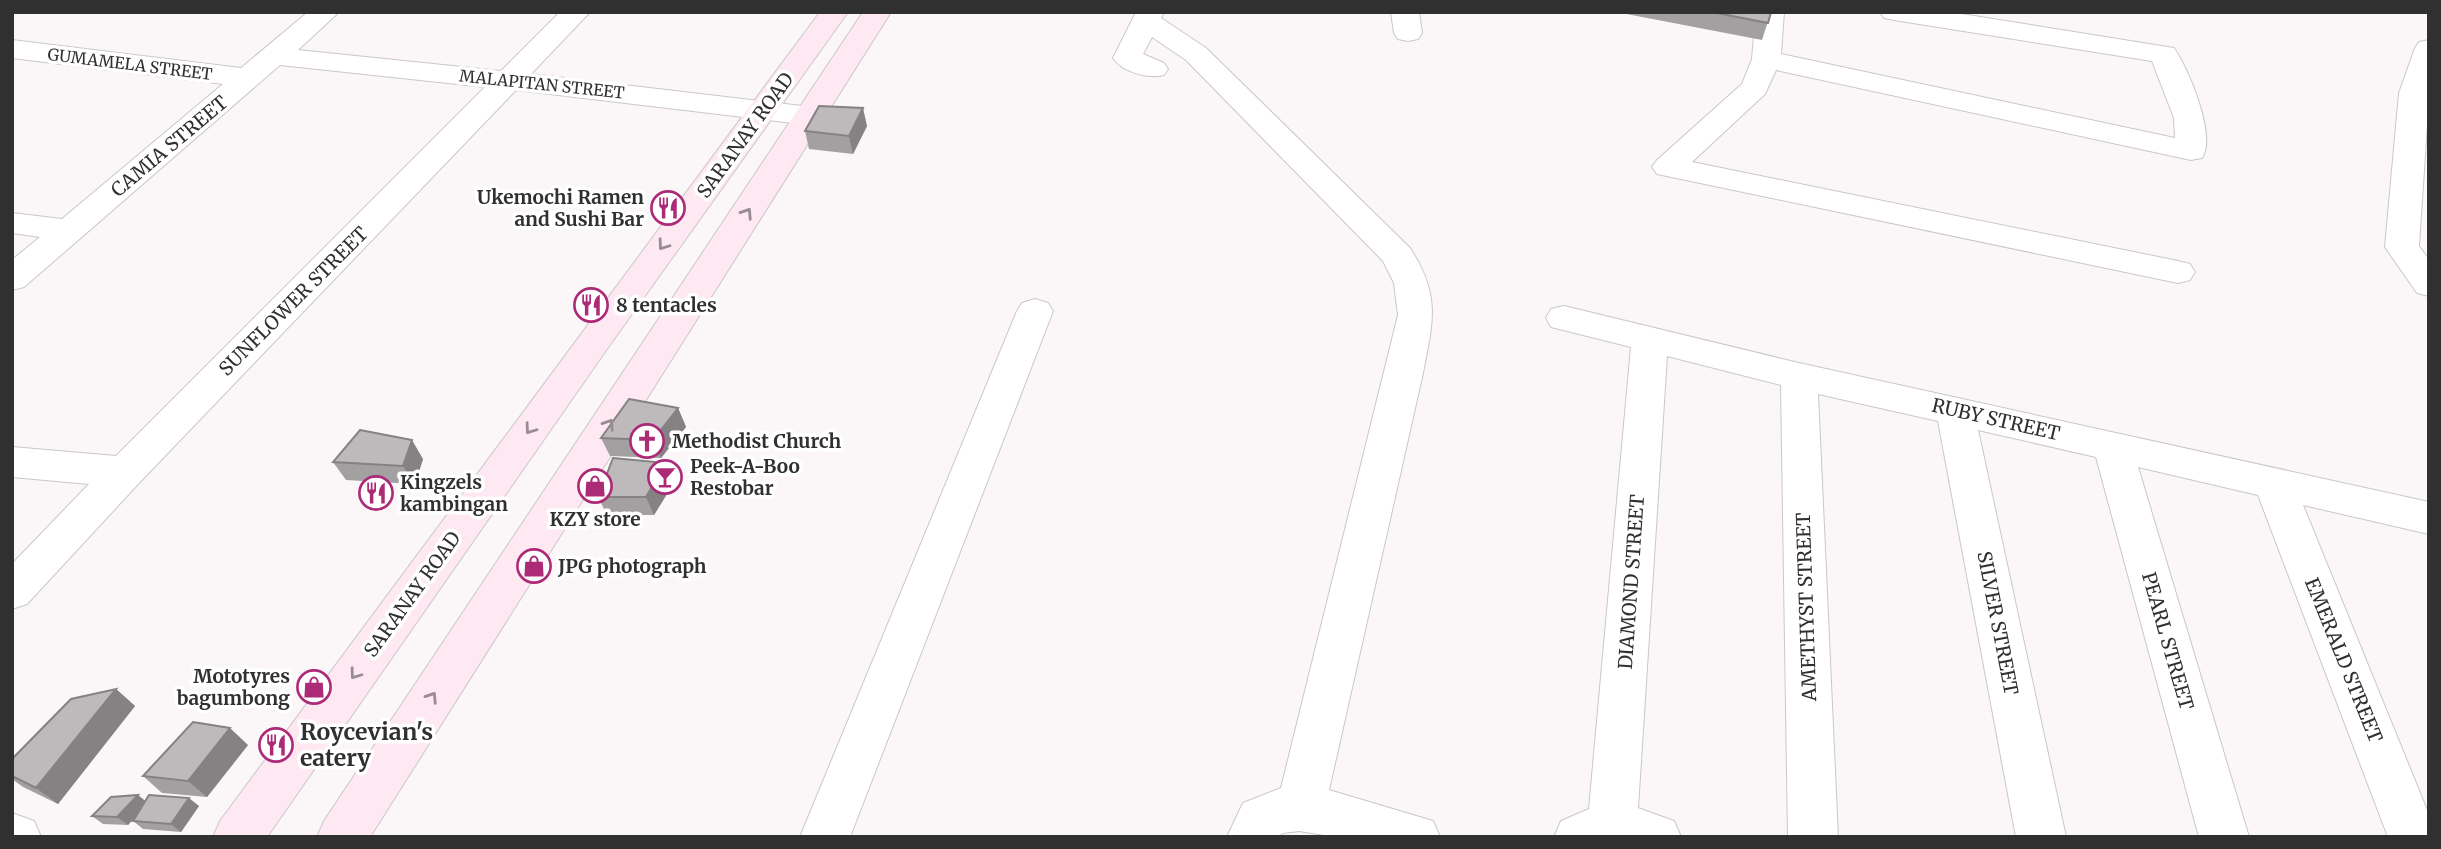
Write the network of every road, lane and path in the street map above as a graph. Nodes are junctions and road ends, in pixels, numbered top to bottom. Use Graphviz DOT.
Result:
graph roads {
  1 [pos="325,12"];
  2 [pos="576,12"];
  3 [pos="834,12"];
  4 [pos="877,12"];
  5 [pos="1770,12"];
  6 [pos="1895,12"];
  7 [pos="1148,16"];
  8 [pos="2429,48"];
  9 [pos="12,49"];
  10 [pos="274,56"];
  11 [pos="1766,59"];
  12 [pos="1154,69"];
  13 [pos="248,78"];
  14 [pos="510,81"];
  15 [pos="2421,95"];
  16 [pos="765,109"];
  17 [pos="810,116"];
  18 [pos="12,223"];
  19 [pos="70,230"];
  20 [pos="2178,272"];
  21 [pos="12,279"];
  22 [pos="2429,285"];
  23 [pos="1035,311"];
  24 [pos="1564,318"];
  25 [pos="1650,341"];
  26 [pos="1799,376"];
  27 [pos="1955,410"];
  28 [pos="2112,445"];
  29 [pos="12,462"];
  30 [pos="125,472"];
  31 [pos="2274,483"];
  32 [pos="2429,518"];
  33 [pos="12,592"];
  34 [pos="1301,806"];
  35 [pos="2413,809"];
  36 [pos="1616,832"];
  37 [pos="238,837"];
  38 [pos="342,837"];
  39 [pos="825,837"];
  40 [pos="1252,837"];
  41 [pos="1415,837"];
  42 [pos="1813,837"];
  43 [pos="2041,837"];
  44 [pos="2224,837"];
  1 -- 10 [label="street, CAMIA STREET"];
  2 -- 14 [label="street, SUNFLOWER STREET"];
  3 -- 16 [label="street, SARANAY ROAD"];
  4 -- 17 [label="street, SARANAY ROAD"];
  5 -- 11 [label="street"];
  6 -- 11 [label="street"];
  7 -- 12 [label="street"];
  7 -- 34 [label="street"];
  8 -- 15 [label="street"];
  9 -- 13 [label="street, GUMAMELA STREET"];
  10 -- 13 [label="street, CAMIA STREET"];
  10 -- 14 [label="street, MALAPITAN STREET"];
  11 -- 20 [label="street"];
  13 -- 19 [label="street, CAMIA STREET"];
  14 -- 16 [label="street, MALAPITAN STREET"];
  14 -- 30 [label="street, SUNFLOWER STREET"];
  15 -- 22 [label="street"];
  16 -- 17 [label="street, MALAPITAN STREET"];
  16 -- 37 [label="street, SARANAY ROAD, one-way"];
  38 -- 17 [label="street, SARANAY ROAD, one-way"];
  18 -- 19 [label="street"];
  19 -- 21 [label="street, CAMIA STREET"];
  23 -- 39 [label="street"];
  24 -- 25 [label="street, RUBY STREET"];
  25 -- 26 [label="street, RUBY STREET"];
  25 -- 36 [label="street, DIAMOND STREET"];
  26 -- 27 [label="street, RUBY STREET"];
  26 -- 42 [label="street, AMETHYST STREET"];
  27 -- 28 [label="street, RUBY STREET"];
  27 -- 43 [label="street, SILVER STREET"];
  28 -- 31 [label="street, RUBY STREET"];
  28 -- 44 [label="street, PEARL STREET"];
  29 -- 30 [label="street"];
  30 -- 33 [label="street, SUNFLOWER STREET"];
  31 -- 32 [label="street, RUBY STREET"];
  31 -- 35 [label="street, EMERALD STREET"];
  34 -- 40 [label="street"];
  34 -- 41 [label="street"];
}
